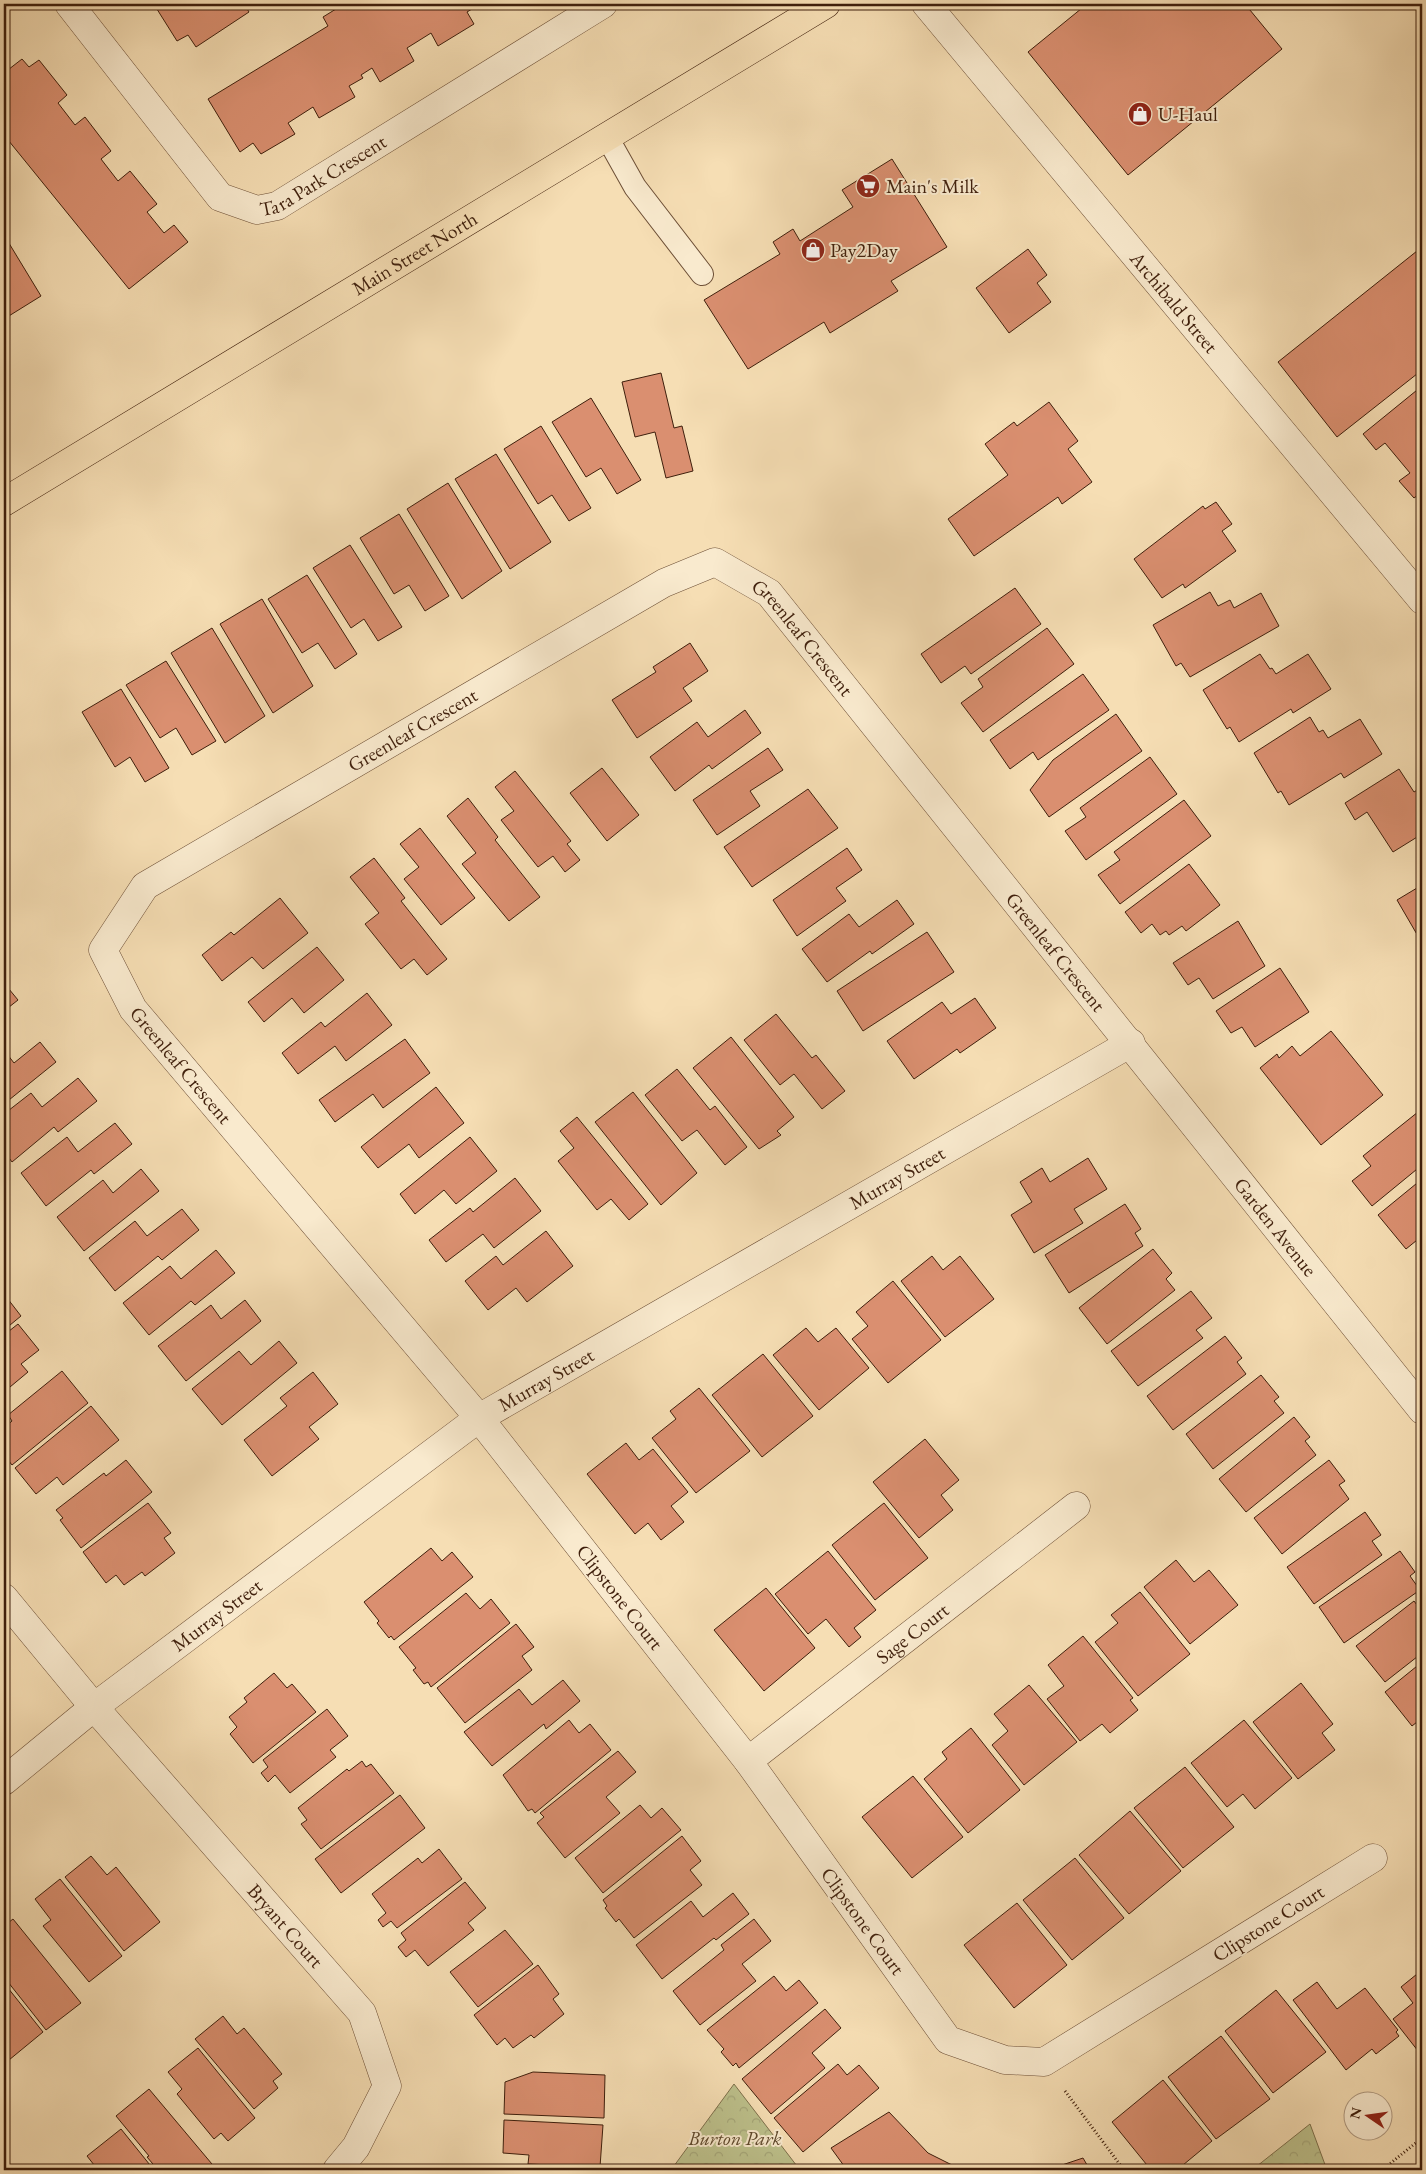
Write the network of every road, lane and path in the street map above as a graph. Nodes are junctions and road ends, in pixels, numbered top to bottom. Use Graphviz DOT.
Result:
graph roads {
  1 [pos="69,4"];
  2 [pos="603,4"];
  3 [pos="826,4"];
  4 [pos="926,4"];
  5 [pos="607,137"];
  6 [pos="702,274"];
  7 [pos="4,502"];
  8 [pos="1422,600"];
  9 [pos="1131,1043"];
  10 [pos="1422,1410"];
  11 [pos="479,1418"];
  12 [pos="1076,1506"];
  13 [pos="4,1598"];
  14 [pos="94,1707"];
  15 [pos="748,1761"];
  16 [pos="4,1781"];
  17 [pos="1373,1858"];
  18 [pos="1044,2062"];
  19 [pos="1422,2138"];
  20 [pos="337,2170"];
  21 [pos="1124,2170"];
  22 [pos="1382,2170"];
  1 -- 2 [label="street, Tara Park Crescent"];
  3 -- 5 [label="main road, Main Street North"];
  4 -- 8 [label="street, Archibald Street"];
  5 -- 6 [label="lane"];
  5 -- 7 [label="main road, Main Street North"];
  9 -- 10 [label="street, Garden Avenue"];
  9 -- 11 [label="street, Murray Street"];
  9 -- 11 [label="street, Greenleaf Crescent"];
  11 -- 14 [label="street, Murray Street"];
  11 -- 15 [label="street, Clipstone Court"];
  12 -- 15 [label="street, Sage Court"];
  13 -- 14 [label="street, Bryant Court"];
  14 -- 16 [label="street, Murray Street"];
  14 -- 20 [label="street, Bryant Court"];
  15 -- 18 [label="street, Clipstone Court"];
  17 -- 18 [label="street, Clipstone Court"];
  18 -- 21 [label="path"];
  19 -- 22 [label="path"];
}
